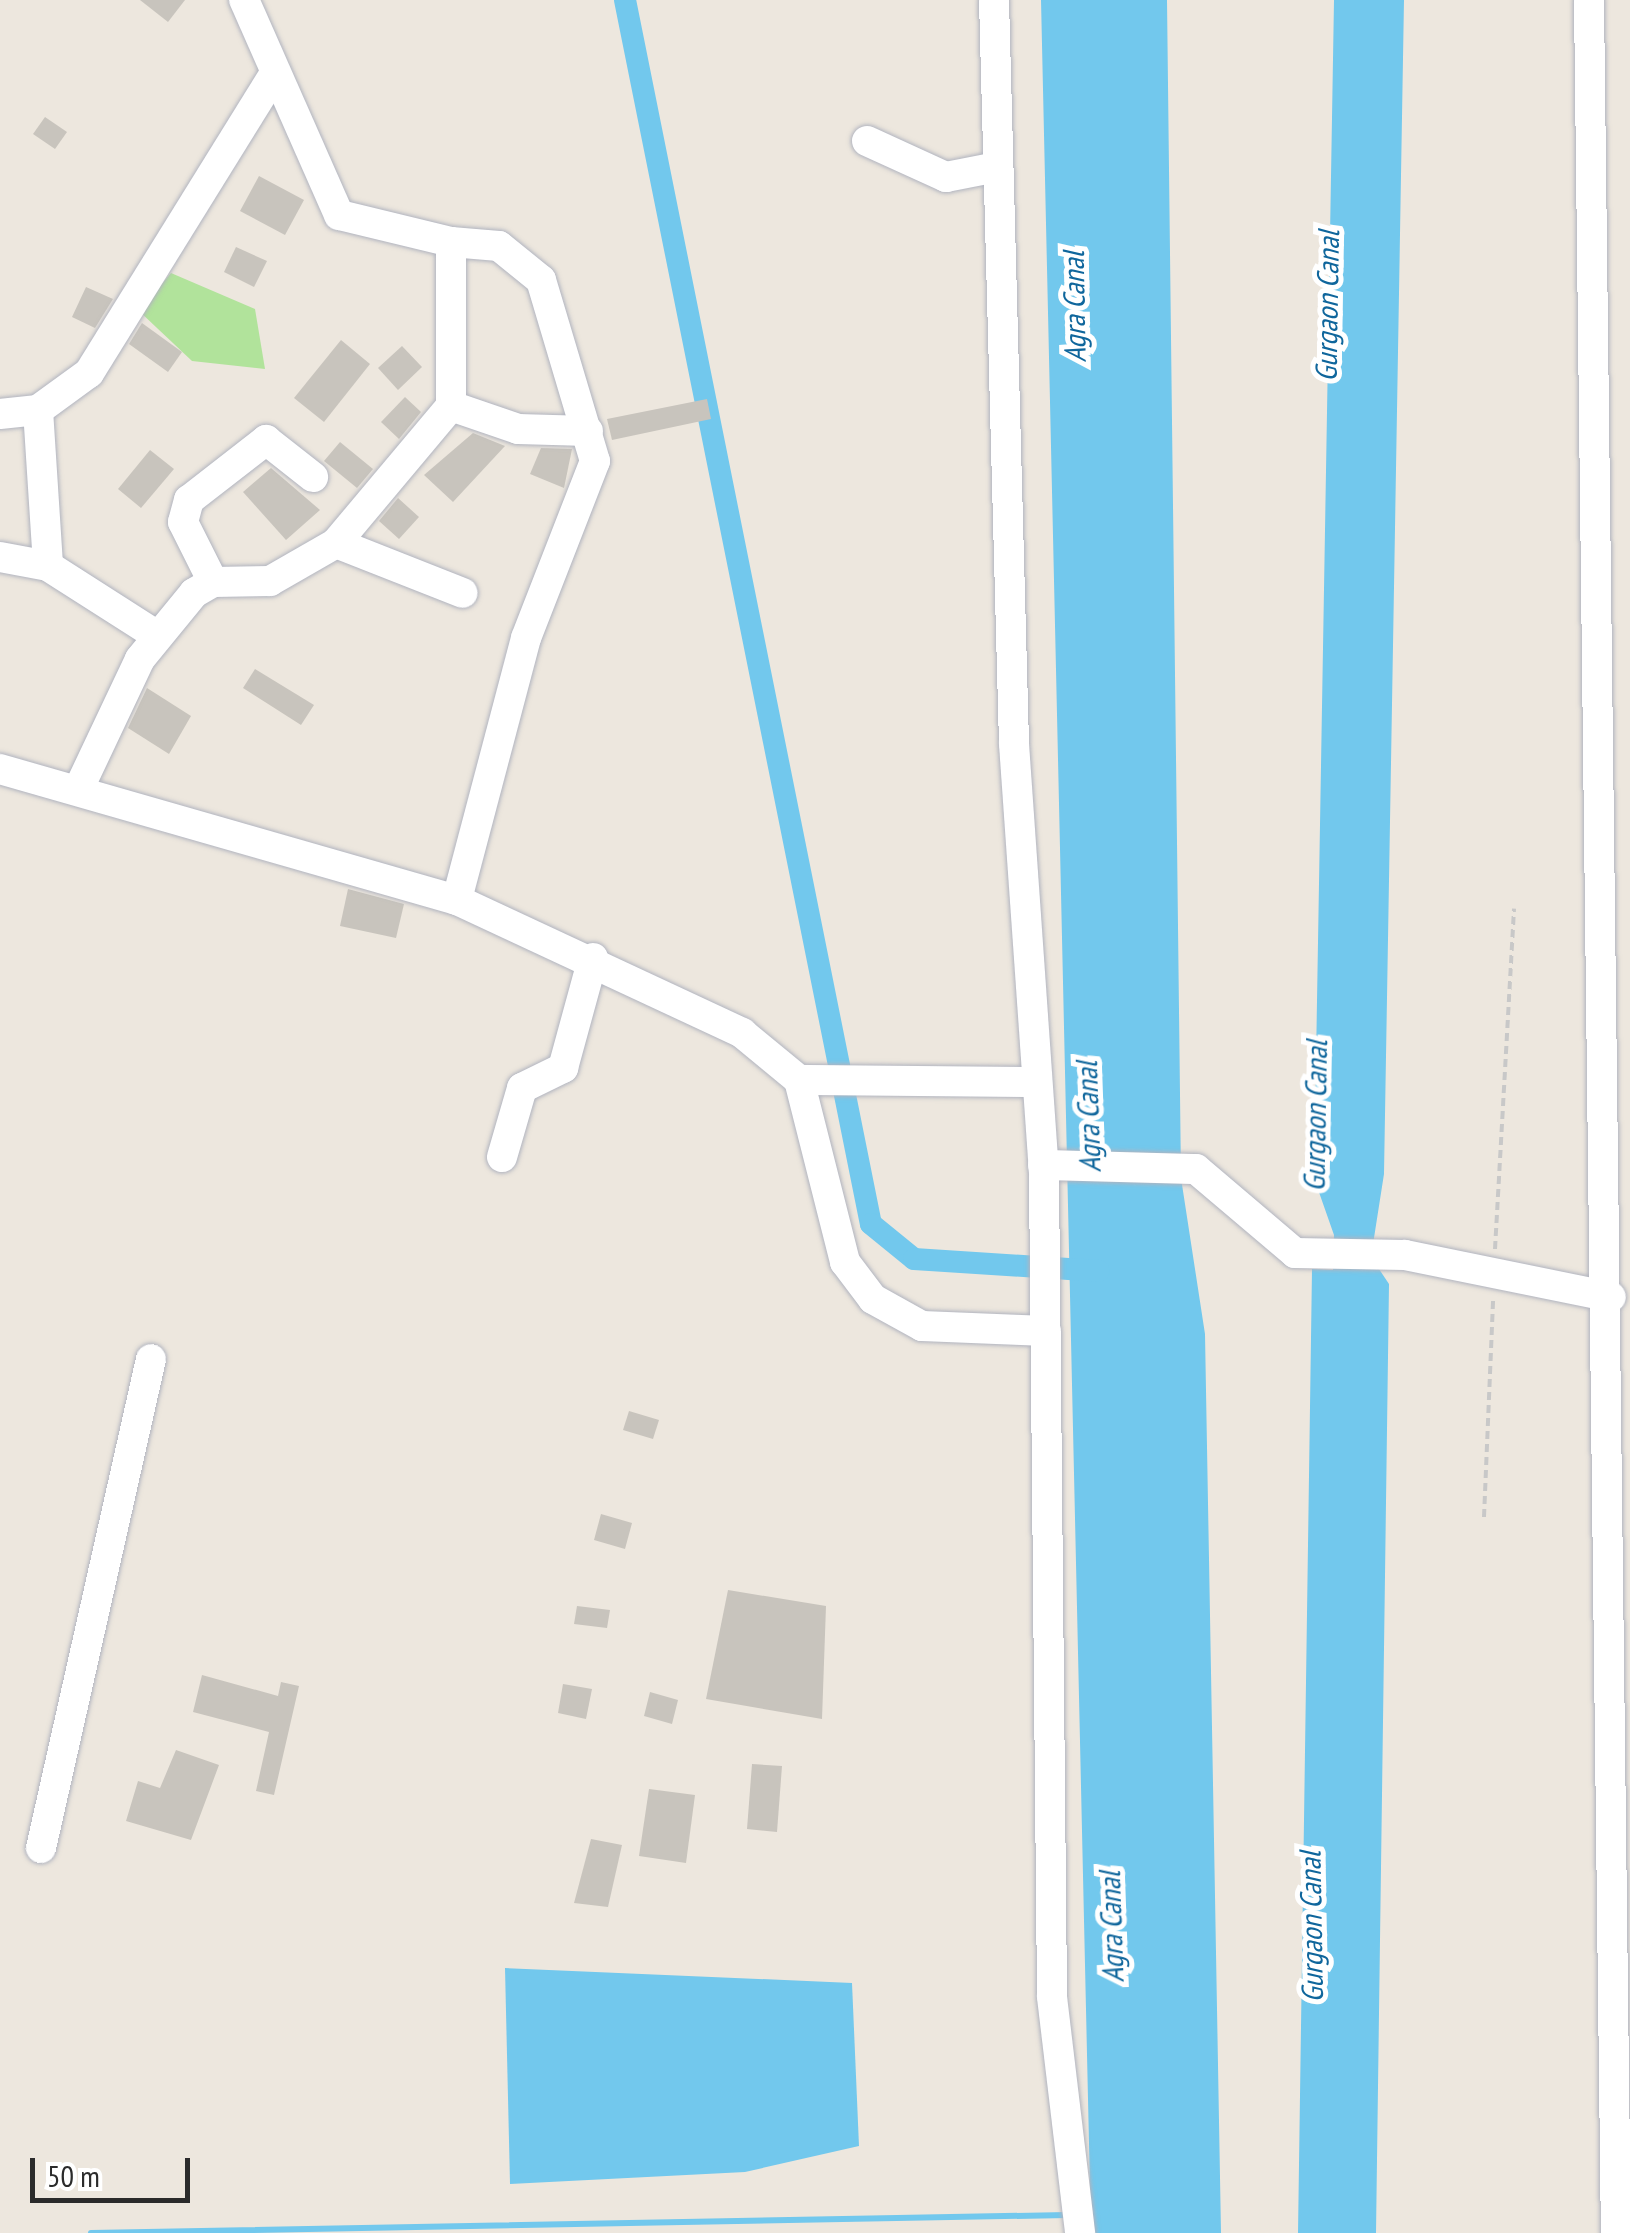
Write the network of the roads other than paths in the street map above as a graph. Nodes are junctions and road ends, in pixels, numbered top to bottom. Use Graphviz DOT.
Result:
graph roads {
  1 [pos="244,0"];
  2 [pos="994,0"];
  3 [pos="1589,0"];
  4 [pos="274,73"];
  5 [pos="867,142"];
  6 [pos="997,167"];
  7 [pos="451,242"];
  8 [pos="450,406"];
  9 [pos="38,410"];
  10 [pos="0,414"];
  11 [pos="588,431"];
  12 [pos="313,477"];
  13 [pos="336,543"];
  14 [pos="0,557"];
  15 [pos="48,566"];
  16 [pos="213,582"];
  17 [pos="463,593"];
  18 [pos="156,636"];
  19 [pos="0,769"];
  20 [pos="80,786"];
  21 [pos="457,900"];
  22 [pos="593,958"];
  23 [pos="799,1080"];
  24 [pos="1037,1082"];
  25 [pos="502,1157"];
  26 [pos="1043,1164"];
  27 [pos="1611,1297"];
  28 [pos="1046,1331"];
  29 [pos="150,1359"];
  30 [pos="40,1848"];
  31 [pos="1080,2233"];
  32 [pos="1616,2233"];
  1 -- 4 [label="street"];
  2 -- 6 [label="street"];
  3 -- 27 [label="street"];
  4 -- 7 [label="street"];
  4 -- 9 [label="street"];
  5 -- 6 [label="street"];
  6 -- 24 [label="street"];
  7 -- 8 [label="street"];
  7 -- 11 [label="street"];
  8 -- 11 [label="street"];
  8 -- 13 [label="street"];
  9 -- 10 [label="street"];
  9 -- 15 [label="street"];
  11 -- 21 [label="street"];
  12 -- 16 [label="street"];
  13 -- 16 [label="street"];
  13 -- 17 [label="street"];
  14 -- 15 [label="street"];
  15 -- 18 [label="street"];
  16 -- 18 [label="street"];
  18 -- 20 [label="street"];
  19 -- 20 [label="street"];
  20 -- 21 [label="street"];
  21 -- 22 [label="street"];
  22 -- 23 [label="street"];
  22 -- 25 [label="street"];
  23 -- 24 [label="street"];
  23 -- 28 [label="street"];
  24 -- 26 [label="street"];
  26 -- 27 [label="street"];
  26 -- 28 [label="street"];
  27 -- 32 [label="street"];
  28 -- 31 [label="street"];
  29 -- 30 [label="street"];
}
